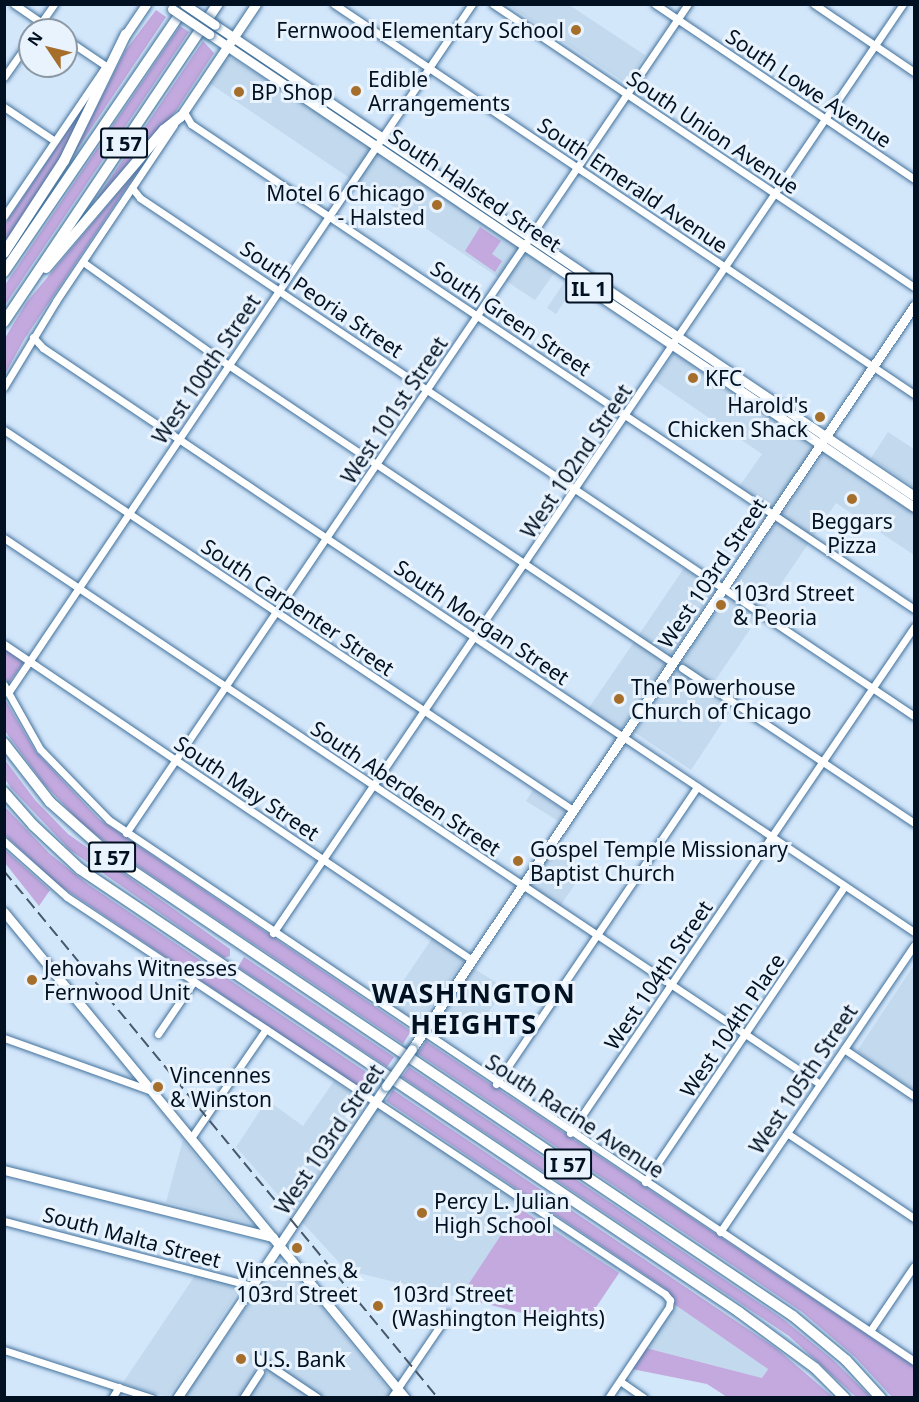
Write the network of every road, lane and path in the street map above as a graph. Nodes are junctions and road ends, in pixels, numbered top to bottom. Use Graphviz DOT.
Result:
graph roads {
  1 [pos="14,4"];
  2 [pos="54,4"];
  3 [pos="146,4"];
  4 [pos="186,4"];
  5 [pos="218,4"];
  6 [pos="256,4"];
  7 [pos="333,4"];
  8 [pos="472,4"];
  9 [pos="493,4"];
  10 [pos="655,4"];
  11 [pos="688,4"];
  12 [pos="814,4"];
  13 [pos="903,4"];
  14 [pos="168,7"];
  15 [pos="34,18"];
  16 [pos="44,18"];
  17 [pos="677,20"];
  18 [pos="126,34"];
  19 [pos="233,37"];
  20 [pos="876,46"];
  21 [pos="78,47"];
  22 [pos="227,47"];
  23 [pos="18,57"];
  24 [pos="106,66"];
  25 [pos="429,69"];
  26 [pos="915,72"];
  27 [pos="4,77"];
  28 [pos="627,94"];
  29 [pos="4,107"];
  30 [pos="182,114"];
  31 [pos="826,120"];
  32 [pos="55,141"];
  33 [pos="379,142"];
  34 [pos="577,168"];
  35 [pos="915,179"];
  36 [pos="132,188"];
  37 [pos="776,194"];
  38 [pos="5,215"];
  39 [pos="329,217"];
  40 [pos="528,242"];
  41 [pos="4,253"];
  42 [pos="82,262"];
  43 [pos="727,268"];
  44 [pos="4,272"];
  45 [pos="30,282"];
  46 [pos="915,287"];
  47 [pos="279,290"];
  48 [pos="915,306"];
  49 [pos="477,316"];
  50 [pos="4,322"];
  51 [pos="33,337"];
  52 [pos="677,342"];
  53 [pos="229,365"];
  54 [pos="873,366"];
  55 [pos="4,387"];
  56 [pos="427,390"];
  57 [pos="915,394"];
  58 [pos="627,416"];
  59 [pos="4,430"];
  60 [pos="179,439"];
  61 [pos="823,440"];
  62 [pos="377,464"];
  63 [pos="576,491"];
  64 [pos="915,496"];
  65 [pos="915,507"];
  66 [pos="129,513"];
  67 [pos="773,514"];
  68 [pos="4,538"];
  69 [pos="327,538"];
  70 [pos="526,564"];
  71 [pos="78,588"];
  72 [pos="723,589"];
  73 [pos="915,609"];
  74 [pos="276,612"];
  75 [pos="915,627"];
  76 [pos="475,638"];
  77 [pos="4,644"];
  78 [pos="29,661"];
  79 [pos="677,665"];
  80 [pos="4,685"];
  81 [pos="226,687"];
  82 [pos="873,688"];
  83 [pos="8,693"];
  84 [pos="425,712"];
  85 [pos="915,716"];
  86 [pos="623,737"];
  87 [pos="4,743"];
  88 [pos="176,760"];
  89 [pos="823,762"];
  90 [pos="374,786"];
  91 [pos="697,787"];
  92 [pos="4,792"];
  93 [pos="573,810"];
  94 [pos="915,823"];
  95 [pos="126,833"];
  96 [pos="772,837"];
  97 [pos="4,841"];
  98 [pos="324,860"];
  99 [pos="522,885"];
  100 [pos="845,886"];
  101 [pos="4,912"];
  102 [pos="915,932"];
  103 [pos="273,933"];
  104 [pos="596,934"];
  105 [pos="915,945"];
  106 [pos="472,960"];
  107 [pos="194,981"];
  108 [pos="671,985"];
  109 [pos="266,1029"];
  110 [pos="158,1034"];
  111 [pos="422,1034"];
  112 [pos="746,1034"];
  113 [pos="4,1038"];
  114 [pos="844,1049"];
  115 [pos="496,1084"];
  116 [pos="820,1084"];
  117 [pos="152,1091"];
  118 [pos="915,1096"];
  119 [pos="375,1103"];
  120 [pos="570,1132"];
  121 [pos="787,1132"];
  122 [pos="192,1138"];
  123 [pos="4,1170"];
  124 [pos="645,1182"];
  125 [pos="915,1218"];
  126 [pos="4,1221"];
  127 [pos="720,1232"];
  128 [pos="277,1241"];
  129 [pos="915,1266"];
  130 [pos="252,1286"];
  131 [pos="448,1314"];
  132 [pos="870,1331"];
  133 [pos="4,1350"];
  134 [pos="257,1357"];
  135 [pos="915,1361"];
  136 [pos="266,1363"];
  137 [pos="620,1381"];
  138 [pos="119,1387"];
  139 [pos="397,1388"];
  140 [pos="112,1398"];
  141 [pos="152,1398"];
  142 [pos="177,1398"];
  143 [pos="243,1398"];
  144 [pos="318,1398"];
  145 [pos="391,1398"];
  146 [pos="405,1398"];
  147 [pos="608,1398"];
  148 [pos="644,1398"];
  149 [pos="845,1398"];
  150 [pos="881,1398"];
  1 -- 15 [label="street"];
  2 -- 16 [label="street"];
  3 -- 18 [label="main road"];
  4 -- 19 [label="main road, South Halsted Street / IL 1, bridge"];
  4 -- 44 [label="highway, I 57"];
  5 -- 45 [label="highway, I 57"];
  6 -- 19 [label="main road"];
  7 -- 25 [label="street, South Emerald Avenue"];
  8 -- 25 [label="street, West 100th Street"];
  9 -- 28 [label="street, South Union Avenue"];
  10 -- 17 [label="street, South Lowe Avenue"];
  11 -- 17 [label="street, West 101st Street"];
  12 -- 20 [label="street"];
  13 -- 20 [label="street, West 102nd Street"];
  14 -- 22 [label="main road, South Halsted Street / IL 1, bridge"];
  17 -- 28 [label="street, West 101st Street"];
  17 -- 31 [label="street, South Lowe Avenue"];
  18 -- 24 [label="street"];
  18 -- 41 [label="highway"];
  19 -- 22 [label="main road"];
  19 -- 33 [label="main road, South Halsted Street / IL 1"];
  20 -- 26 [label="street"];
  20 -- 31 [label="street, West 102nd Street"];
  21 -- 24 [label="street"];
  22 -- 30 [label="main road"];
  22 -- 33 [label="main road, South Halsted Street / IL 1"];
  23 -- 27 [label="street"];
  24 -- 32 [label="street"];
  25 -- 33 [label="street, West 100th Street"];
  25 -- 34 [label="street, South Emerald Avenue"];
  28 -- 34 [label="street, West 101st Street"];
  28 -- 37 [label="street, South Union Avenue"];
  29 -- 32 [label="street"];
  30 -- 36 [label="street"];
  30 -- 39 [label="street, South Green Street"];
  30 -- 45 [label="highway"];
  31 -- 35 [label="street, South Lowe Avenue"];
  31 -- 37 [label="street, West 102nd Street"];
  32 -- 38 [label="street"];
  33 -- 39 [label="street, West 100th Street"];
  33 -- 40 [label="main road, South Halsted Street / IL 1"];
  34 -- 40 [label="street, West 101st Street"];
  34 -- 43 [label="street, South Emerald Avenue"];
  36 -- 42 [label="street"];
  36 -- 47 [label="street, South Peoria Street"];
  37 -- 43 [label="street, West 102nd Street"];
  37 -- 46 [label="street, South Union Avenue"];
  39 -- 47 [label="street, West 100th Street"];
  39 -- 49 [label="street, South Green Street"];
  40 -- 49 [label="street, West 101st Street"];
  40 -- 52 [label="main road, South Halsted Street / IL 1"];
  42 -- 51 [label="street"];
  42 -- 53 [label="street"];
  43 -- 52 [label="street, West 102nd Street"];
  43 -- 54 [label="street, South Emerald Avenue"];
  45 -- 50 [label="highway, I 57"];
  47 -- 53 [label="street, West 100th Street"];
  47 -- 56 [label="street, South Peoria Street"];
  48 -- 54 [label="main road, West 103rd Street"];
  49 -- 56 [label="street, West 101st Street"];
  49 -- 58 [label="street, South Green Street"];
  51 -- 55 [label="street"];
  51 -- 60 [label="street, South Morgan Street"];
  52 -- 58 [label="street, West 102nd Street"];
  52 -- 61 [label="main road, South Halsted Street / IL 1"];
  53 -- 60 [label="street, West 100th Street"];
  53 -- 62 [label="street"];
  54 -- 57 [label="street, South Emerald Avenue"];
  54 -- 61 [label="main road, West 103rd Street"];
  56 -- 62 [label="street, West 101st Street"];
  56 -- 63 [label="street, South Peoria Street"];
  58 -- 63 [label="street, West 102nd Street"];
  58 -- 67 [label="street, South Green Street"];
  59 -- 66 [label="street, South Carpenter Street"];
  60 -- 66 [label="street, West 100th Street"];
  60 -- 69 [label="street, South Morgan Street"];
  61 -- 64 [label="main road, South Halsted Street / IL 1"];
  61 -- 65 [label="main road, South Halsted Street / IL 1"];
  61 -- 67 [label="main road, West 103rd Street"];
  62 -- 69 [label="street, West 101st Street"];
  62 -- 70 [label="street"];
  63 -- 70 [label="street, West 102nd Street"];
  63 -- 72 [label="street, South Peoria Street"];
  66 -- 71 [label="street, West 100th Street"];
  66 -- 74 [label="street, South Carpenter Street"];
  67 -- 72 [label="main road, West 103rd Street"];
  67 -- 73 [label="street, South Green Street"];
  68 -- 71 [label="street, South Aberdeen Street"];
  69 -- 74 [label="street, West 101st Street"];
  69 -- 76 [label="street, South Morgan Street"];
  70 -- 76 [label="street, West 102nd Street"];
  70 -- 79 [label="street"];
  71 -- 78 [label="street, West 100th Street"];
  71 -- 81 [label="street, South Aberdeen Street"];
  72 -- 79 [label="main road, West 103rd Street"];
  72 -- 82 [label="street, South Peoria Street"];
  74 -- 81 [label="street, West 101st Street"];
  74 -- 84 [label="street, South Carpenter Street"];
  75 -- 82 [label="street, West 104th Street"];
  76 -- 84 [label="street, West 102nd Street"];
  76 -- 86 [label="street, South Morgan Street"];
  77 -- 78 [label="street, South May Street"];
  78 -- 83 [label="street, West 100th Street"];
  78 -- 88 [label="street, South May Street"];
  79 -- 86 [label="main road, West 103rd Street"];
  79 -- 89 [label="street"];
  80 -- 83 [label="street, South Racine Avenue"];
  81 -- 88 [label="street, West 101st Street"];
  81 -- 90 [label="street, South Aberdeen Street"];
  82 -- 85 [label="street, South Peoria Street"];
  82 -- 89 [label="street, West 104th Street"];
  83 -- 95 [label="street, South Racine Avenue"];
  84 -- 90 [label="street, West 102nd Street"];
  84 -- 93 [label="street, South Carpenter Street"];
  86 -- 91 [label="street, South Morgan Street"];
  86 -- 93 [label="main road, West 103rd Street"];
  87 -- 150 [label="highway, I 57"];
  88 -- 95 [label="street, West 101st Street"];
  88 -- 98 [label="street, South May Street"];
  89 -- 94 [label="street"];
  89 -- 96 [label="street, West 104th Street"];
  90 -- 98 [label="street, West 102nd Street"];
  90 -- 99 [label="street, South Aberdeen Street"];
  91 -- 96 [label="street, South Morgan Street"];
  91 -- 104 [label="street"];
  92 -- 149 [label="highway, I 57"];
  93 -- 99 [label="main road, West 103rd Street"];
  95 -- 103 [label="street, South Racine Avenue"];
  96 -- 100 [label="street, South Morgan Street"];
  96 -- 108 [label="street, West 104th Street"];
  97 -- 107 [label="street"];
  98 -- 103 [label="street, West 102nd Street"];
  98 -- 106 [label="street, South May Street"];
  99 -- 104 [label="street, South Aberdeen Street"];
  99 -- 106 [label="main road, West 103rd Street"];
  100 -- 102 [label="street, South Morgan Street"];
  100 -- 112 [label="street, West 104th Place"];
  101 -- 117 [label="main road"];
  103 -- 111 [label="street, South Racine Avenue"];
  104 -- 108 [label="street, South Aberdeen Street"];
  104 -- 115 [label="street"];
  105 -- 114 [label="street, West 105th Street"];
  106 -- 111 [label="main road, West 103rd Street"];
  107 -- 109 [label="street"];
  107 -- 110 [label="street"];
  108 -- 112 [label="street, South Aberdeen Street"];
  108 -- 120 [label="street, West 104th Street"];
  109 -- 119 [label="street"];
  109 -- 122 [label="street"];
  111 -- 115 [label="street, South Racine Avenue"];
  111 -- 119 [label="main road, West 103rd Street, bridge"];
  112 -- 116 [label="street, South Aberdeen Street"];
  112 -- 124 [label="street, West 104th Place"];
  113 -- 117 [label="street"];
  114 -- 116 [label="street, West 105th Street"];
  114 -- 118 [label="street"];
  115 -- 120 [label="street, South Racine Avenue"];
  116 -- 121 [label="street, West 105th Street"];
  117 -- 122 [label="main road"];
  119 -- 128 [label="main road, West 103rd Street"];
  119 -- 137 [label="street"];
  120 -- 124 [label="street, South Racine Avenue"];
  121 -- 125 [label="street"];
  121 -- 127 [label="street, West 105th Street"];
  122 -- 128 [label="main road"];
  123 -- 128 [label="main road"];
  124 -- 127 [label="street, South Racine Avenue"];
  126 -- 130 [label="street, South Malta Street"];
  127 -- 132 [label="street, South Racine Avenue"];
  128 -- 130 [label="main road, West 103rd Street"];
  128 -- 139 [label="main road"];
  129 -- 132 [label="street"];
  130 -- 142 [label="main road, West 103rd Street"];
  131 -- 139 [label="street"];
  132 -- 135 [label="street, South Racine Avenue"];
  133 -- 138 [label="street"];
  134 -- 136 [label="street"];
  136 -- 143 [label="street"];
  136 -- 144 [label="street"];
  137 -- 147 [label="street"];
  137 -- 148 [label="street"];
  138 -- 140 [label="street"];
  138 -- 141 [label="street"];
  139 -- 145 [label="street"];
  139 -- 146 [label="main road"];
}
